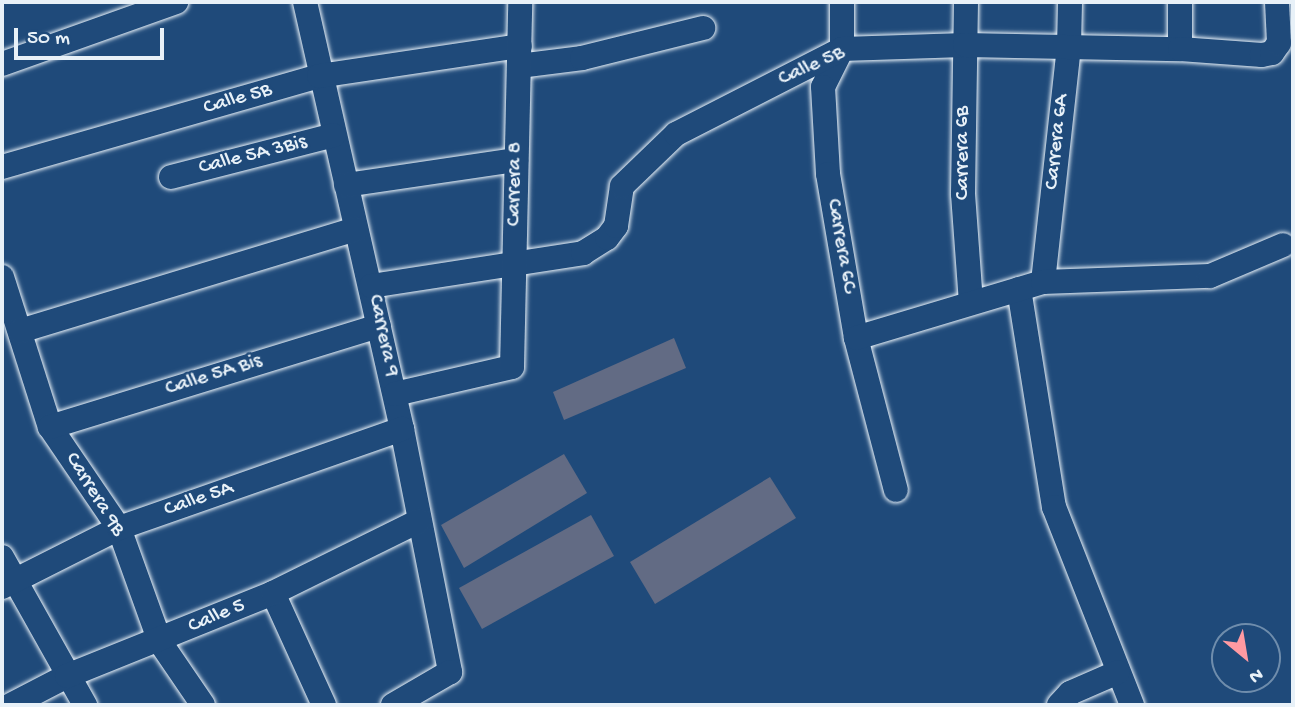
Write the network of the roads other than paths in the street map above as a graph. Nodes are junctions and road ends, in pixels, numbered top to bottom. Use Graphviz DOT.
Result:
graph roads {
  1 [pos="176,2"];
  2 [pos="305,2"];
  3 [pos="520,2"];
  4 [pos="842,2"];
  5 [pos="966,2"];
  6 [pos="1070,2"];
  7 [pos="1181,2"];
  8 [pos="1277,2"];
  9 [pos="704,27"];
  10 [pos="965,45"];
  11 [pos="1069,47"];
  12 [pos="842,49"];
  13 [pos="1181,49"];
  14 [pos="519,56"];
  15 [pos="2,64"];
  16 [pos="319,76"];
  17 [pos="334,135"];
  18 [pos="516,160"];
  19 [pos="2,167"];
  20 [pos="172,177"];
  21 [pos="346,185"];
  22 [pos="356,229"];
  23 [pos="1283,245"];
  24 [pos="514,263"];
  25 [pos="2,277"];
  26 [pos="1043,282"];
  27 [pos="371,286"];
  28 [pos="1019,289"];
  29 [pos="971,303"];
  30 [pos="379,326"];
  31 [pos="20,331"];
  32 [pos="856,338"];
  33 [pos="395,394"];
  34 [pos="50,427"];
  35 [pos="402,429"];
  36 [pos="896,490"];
  37 [pos="419,521"];
  38 [pos="119,528"];
  39 [pos="2,557"];
  40 [pos="8,584"];
  41 [pos="273,593"];
  42 [pos="160,642"];
  43 [pos="1118,672"];
  44 [pos="67,676"];
  45 [pos="11,705"];
  46 [pos="85,705"];
  47 [pos="203,705"];
  48 [pos="324,705"];
  49 [pos="393,705"];
  50 [pos="1059,705"];
  51 [pos="1132,705"];
  1 -- 15 [label="street"];
  2 -- 16 [label="street, Carrera 9"];
  3 -- 14 [label="street, Carrera 8"];
  4 -- 12 [label="street, Carrera 6C"];
  5 -- 10 [label="street, Carrera 6B"];
  6 -- 11 [label="street, Carrera 6A"];
  7 -- 13 [label="street"];
  8 -- 13 [label="street, Calle 5B"];
  9 -- 14 [label="street, Calle 5B"];
  10 -- 11 [label="street, Calle 5B"];
  10 -- 12 [label="street, Calle 5B"];
  10 -- 29 [label="street, Carrera 6B"];
  11 -- 13 [label="street, Calle 5B"];
  11 -- 26 [label="street, Carrera 6A"];
  12 -- 24 [label="street, Calle 5B"];
  12 -- 32 [label="street, Carrera 6C"];
  14 -- 16 [label="street, Calle 5B"];
  14 -- 18 [label="street, Carrera 8"];
  16 -- 17 [label="street, Carrera 9"];
  16 -- 19 [label="street, Calle 5B"];
  17 -- 20 [label="street, Calle 5A 3Bis"];
  17 -- 21 [label="street, Carrera 9"];
  18 -- 21 [label="street"];
  18 -- 24 [label="street, Carrera 8"];
  21 -- 22 [label="street, Carrera 9"];
  22 -- 27 [label="street, Carrera 9"];
  22 -- 31 [label="street"];
  23 -- 26 [label="street"];
  24 -- 27 [label="street"];
  24 -- 33 [label="street, Carrera 8"];
  25 -- 31 [label="street, Carrera 9B"];
  26 -- 28 [label="street"];
  27 -- 30 [label="street, Carrera 9"];
  28 -- 29 [label="street"];
  28 -- 43 [label="street"];
  29 -- 32 [label="street"];
  30 -- 33 [label="street, Carrera 9"];
  30 -- 34 [label="street, Calle 5A Bis"];
  31 -- 34 [label="street, Carrera 9B"];
  32 -- 36 [label="street, Carrera 6C"];
  33 -- 35 [label="street, Carrera 9"];
  34 -- 38 [label="street, Carrera 9B"];
  35 -- 37 [label="street, Carrera 9"];
  35 -- 38 [label="street, Calle 5A"];
  37 -- 41 [label="street, Calle 5"];
  37 -- 49 [label="street, Carrera 9"];
  38 -- 40 [label="street, Calle 5A"];
  38 -- 42 [label="street, Carrera 9B"];
  39 -- 40 [label="street"];
  40 -- 44 [label="street"];
  41 -- 42 [label="street, Calle 5"];
  41 -- 48 [label="street"];
  42 -- 44 [label="street, Calle 5"];
  42 -- 47 [label="street, Carrera 9B"];
  43 -- 50 [label="street"];
  43 -- 51 [label="street"];
  44 -- 45 [label="street, Calle 5"];
  44 -- 46 [label="street"];
}
